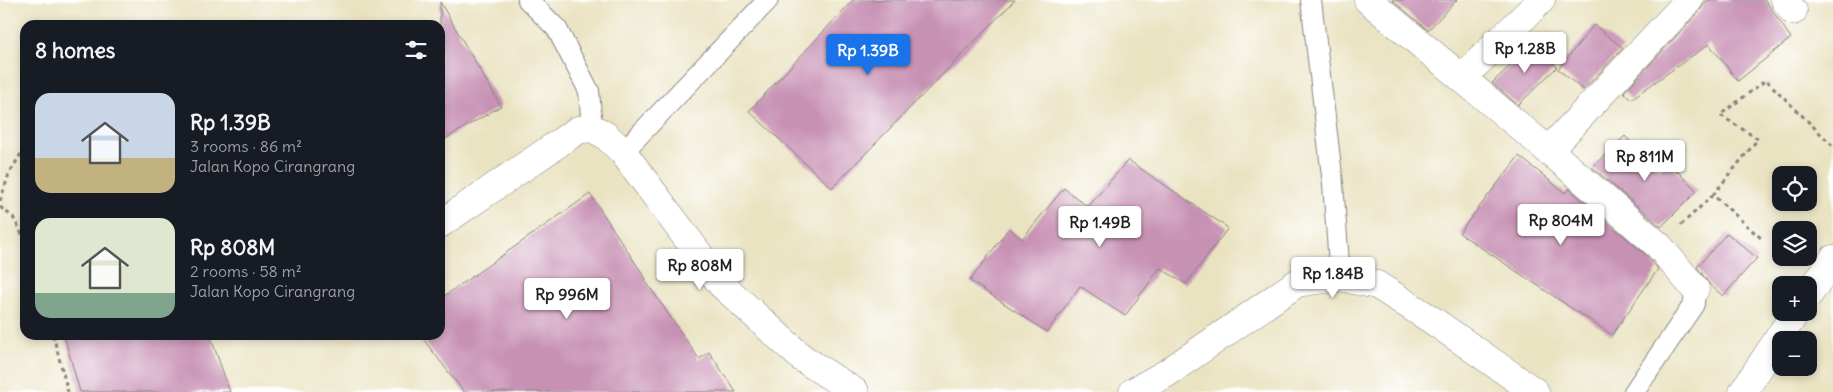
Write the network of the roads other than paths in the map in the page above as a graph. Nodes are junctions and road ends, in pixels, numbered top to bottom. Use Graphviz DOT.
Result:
graph roads {
  1 [pos="528,0"];
  2 [pos="768,0"];
  3 [pos="1310,0"];
  4 [pos="1368,0"];
  5 [pos="1540,0"];
  6 [pos="1689,0"];
  7 [pos="1462,78"];
  8 [pos="592,128"];
  9 [pos="1548,150"];
  10 [pos="623,152"];
  11 [pos="445,221"];
  12 [pos="1833,259"];
  13 [pos="1340,277"];
  14 [pos="1817,282"];
  15 [pos="1695,289"];
  16 [pos="1790,321"];
  17 [pos="854,392"];
  18 [pos="1133,392"];
  19 [pos="1535,392"];
  20 [pos="1634,392"];
  21 [pos="1743,392"];
  1 -- 8 [label="lane"];
  2 -- 10 [label="lane"];
  3 -- 13 [label="lane"];
  4 -- 7 [label="street"];
  5 -- 7 [label="street"];
  6 -- 9 [label="street"];
  7 -- 9 [label="street"];
  8 -- 10 [label="street"];
  8 -- 11 [label="street"];
  9 -- 15 [label="street"];
  10 -- 17 [label="street"];
  12 -- 14 [label="street"];
  13 -- 18 [label="street"];
  13 -- 19 [label="street"];
  15 -- 20 [label="lane"];
  16 -- 21 [label="street"];
}
